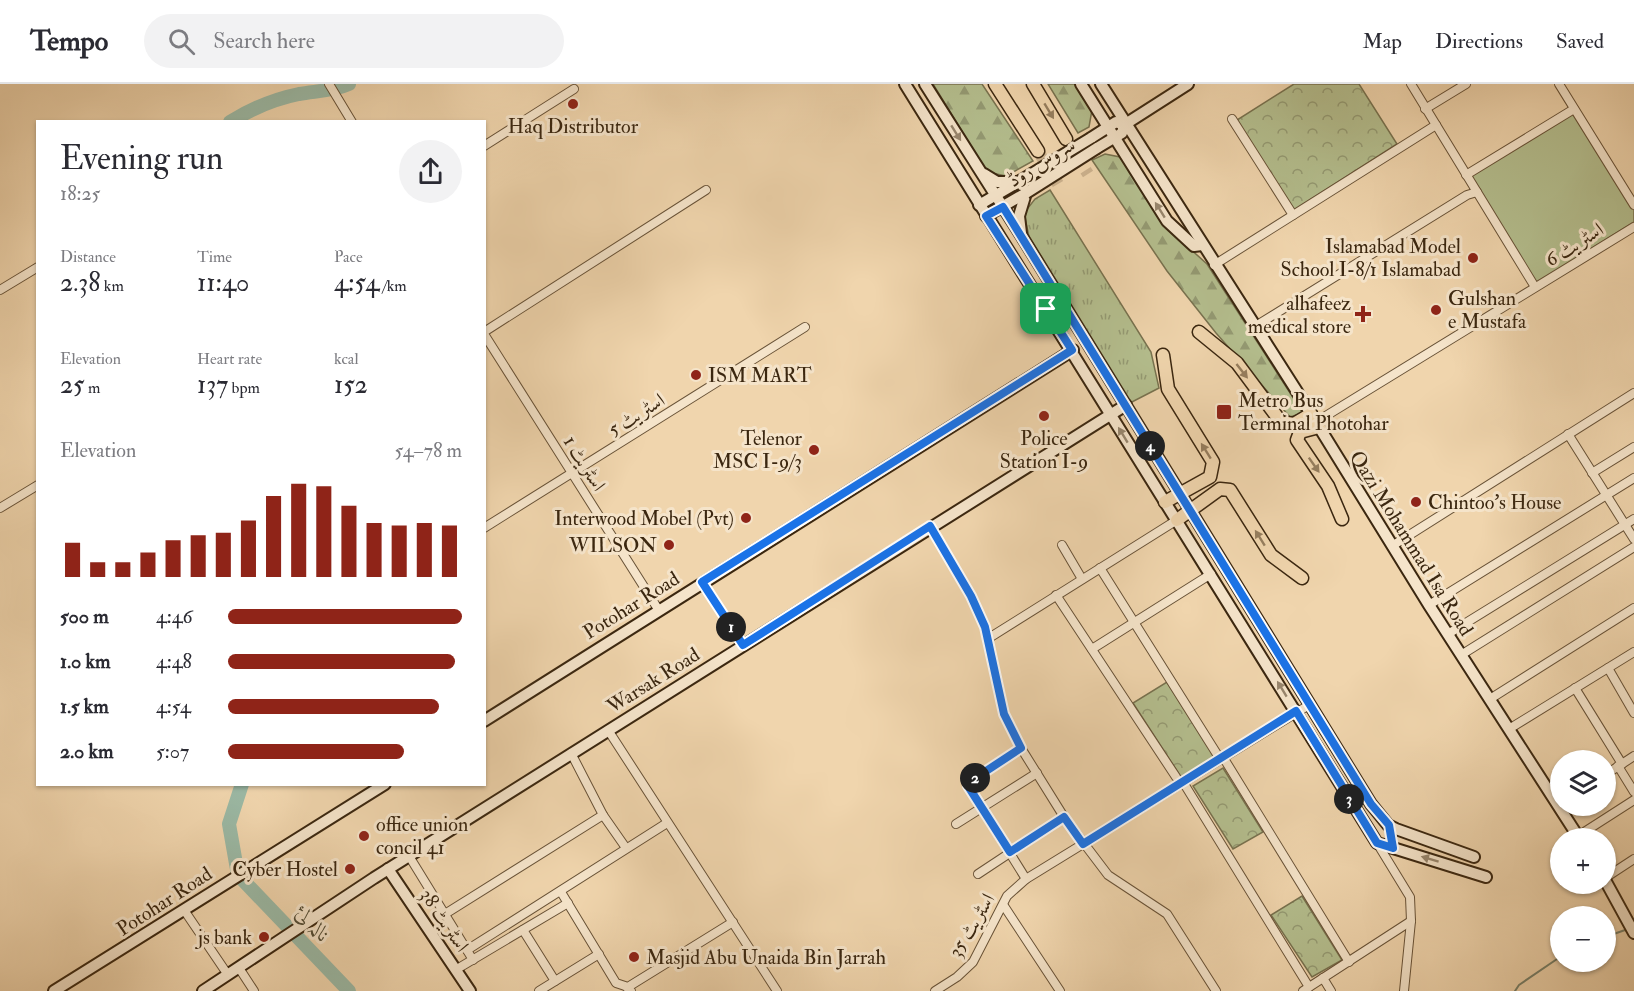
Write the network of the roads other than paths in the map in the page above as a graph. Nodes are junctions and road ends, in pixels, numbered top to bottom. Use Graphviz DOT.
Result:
graph roads {
  1 [pos="329,84"];
  2 [pos="905,84"];
  3 [pos="925,84"];
  4 [pos="995,84"];
  5 [pos="1033,84"];
  6 [pos="1081,84"];
  7 [pos="1101,84"];
  8 [pos="1188,84"];
  9 [pos="1411,84"];
  10 [pos="1466,84"];
  11 [pos="1559,84"];
  12 [pos="574,89"];
  13 [pos="1425,109"];
  14 [pos="1574,109"];
  15 [pos="1232,119"];
  16 [pos="351,120"];
  17 [pos="1125,125"];
  18 [pos="1436,125"];
  19 [pos="1108,127"];
  20 [pos="1114,138"];
  21 [pos="1066,139"];
  22 [pos="486,145"];
  23 [pos="1038,151"];
  24 [pos="979,169"];
  25 [pos="1466,175"];
  26 [pos="1020,181"];
  27 [pos="706,190"];
  28 [pos="1477,192"];
  29 [pos="1026,193"];
  30 [pos="996,196"];
  31 [pos="1634,205"];
  32 [pos="1003,207"];
  33 [pos="983,211"];
  34 [pos="1293,215"];
  35 [pos="1634,227"];
  36 [pos="1024,240"];
  37 [pos="1202,245"];
  38 [pos="1214,264"];
  39 [pos="36,268"];
  40 [pos="1535,287"];
  41 [pos="0,290"];
  42 [pos="805,327"];
  43 [pos="1254,327"];
  44 [pos="486,332"];
  45 [pos="1199,332"];
  46 [pos="486,336"];
  47 [pos="1072,350"];
  48 [pos="1162,355"];
  49 [pos="1634,393"];
  50 [pos="1126,405"];
  51 [pos="1111,414"];
  52 [pos="1315,421"];
  53 [pos="1568,434"];
  54 [pos="1634,447"];
  55 [pos="1592,473"];
  56 [pos="572,474"];
  57 [pos="1634,478"];
  58 [pos="36,486"];
  59 [pos="1180,493"];
  60 [pos="1606,495"];
  61 [pos="1165,502"];
  62 [pos="0,508"];
  63 [pos="1190,510"];
  64 [pos="1342,519"];
  65 [pos="1634,519"];
  66 [pos="1177,520"];
  67 [pos="1625,525"];
  68 [pos="930,526"];
  69 [pos="486,527"];
  70 [pos="1634,540"];
  71 [pos="1062,545"];
  72 [pos="1392,546"];
  73 [pos="1634,547"];
  74 [pos="1100,568"];
  75 [pos="1211,574"];
  76 [pos="1302,578"];
  77 [pos="1082,579"];
  78 [pos="702,582"];
  79 [pos="1056,596"];
  80 [pos="1429,605"];
  81 [pos="1634,608"];
  82 [pos="658,609"];
  83 [pos="1135,622"];
  84 [pos="1265,631"];
  85 [pos="1448,634"];
  86 [pos="989,638"];
  87 [pos="1252,639"];
  88 [pos="743,645"];
  89 [pos="1092,649"];
  90 [pos="1634,652"];
  91 [pos="1461,655"];
  92 [pos="1608,668"];
  93 [pos="1575,688"];
  94 [pos="1490,699"];
  95 [pos="1309,705"];
  96 [pos="1296,711"];
  97 [pos="1634,713"];
  98 [pos="486,720"];
  99 [pos="1509,729"];
  100 [pos="608,730"];
  101 [pos="1021,748"];
  102 [pos="571,753"];
  103 [pos="1634,756"];
  104 [pos="1222,758"];
  105 [pos="1620,765"];
  106 [pos="1616,768"];
  107 [pos="1037,773"];
  108 [pos="1180,779"];
  109 [pos="382,786"];
  110 [pos="1550,791"];
  111 [pos="1634,792"];
  112 [pos="1634,800"];
  113 [pos="982,808"];
  114 [pos="603,814"];
  115 [pos="1064,817"];
  116 [pos="667,823"];
  117 [pos="956,824"];
  118 [pos="1389,825"];
  119 [pos="1592,828"];
  120 [pos="1377,843"];
  121 [pos="1083,844"];
  122 [pos="626,848"];
  123 [pos="1393,848"];
  124 [pos="1010,852"];
  125 [pos="409,856"];
  126 [pos="1474,857"];
  127 [pos="1634,859"];
  128 [pos="388,869"];
  129 [pos="978,874"];
  130 [pos="1616,874"];
  131 [pos="1486,877"];
  132 [pos="1026,879"];
  133 [pos="561,892"];
  134 [pos="1612,894"];
  135 [pos="568,903"];
  136 [pos="1004,906"];
  137 [pos="184,910"];
  138 [pos="445,914"];
  139 [pos="1411,921"];
  140 [pos="733,922"];
  141 [pos="523,930"];
  142 [pos="1634,933"];
  143 [pos="467,950"];
  144 [pos="599,954"];
  145 [pos="473,960"];
  146 [pos="1349,962"];
  147 [pos="239,968"];
  148 [pos="457,969"];
  149 [pos="228,975"];
  150 [pos="1323,978"];
  151 [pos="555,981"];
  152 [pos="628,988"];
  153 [pos="1306,989"];
  154 [pos="939,990"];
  155 [pos="54,991"];
  156 [pos="203,991"];
  157 [pos="254,991"];
  158 [pos="470,991"];
  159 [pos="539,991"];
  160 [pos="616,991"];
  161 [pos="777,991"];
  162 [pos="1060,991"];
  163 [pos="1216,991"];
  164 [pos="1331,991"];
  165 [pos="1404,991"];
  1 -- 16 [label="street"];
  2 -- 33 [label="street"];
  3 -- 24 [label="street, one-way"];
  4 -- 23 [label="main road"];
  5 -- 21 [label="main road, one-way"];
  6 -- 19 [label="street"];
  7 -- 17 [label="street, Qazi Mohammad Isa Road"];
  8 -- 17 [label="street"];
  9 -- 13 [label="street"];
  10 -- 13 [label="street"];
  11 -- 14 [label="street"];
  12 -- 22 [label="street"];
  13 -- 18 [label="street"];
  14 -- 25 [label="street"];
  14 -- 31 [label="street"];
  15 -- 34 [label="street"];
  17 -- 19 [label="street, سروس روڈ"];
  17 -- 20 [label="street, سروس روڈ"];
  17 -- 37 [label="street, Qazi Mohammad Isa Road"];
  18 -- 25 [label="street"];
  18 -- 34 [label="street"];
  19 -- 20 [label="street"];
  19 -- 26 [label="street, سروس روڈ, bridge"];
  20 -- 29 [label="street, سروس روڈ, bridge"];
  37 -- 20 [label="street, one-way"];
  24 -- 26 [label="street"];
  24 -- 30 [label="street"];
  25 -- 28 [label="street"];
  26 -- 30 [label="street, سروس روڈ"];
  27 -- 44 [label="street"];
  28 -- 40 [label="street"];
  28 -- 43 [label="street"];
  29 -- 32 [label="street, سروس روڈ"];
  29 -- 36 [label="street"];
  30 -- 32 [label="street"];
  30 -- 33 [label="street, سروس روڈ"];
  32 -- 33 [label="street, سروس روڈ"];
  32 -- 36 [label="street"];
  33 -- 47 [label="street"];
  34 -- 38 [label="street"];
  35 -- 40 [label="street, اسٹریٹ 6"];
  36 -- 50 [label="street"];
  37 -- 38 [label="street, Qazi Mohammad Isa Road"];
  38 -- 43 [label="street, Qazi Mohammad Isa Road"];
  39 -- 41 [label="street"];
  40 -- 52 [label="street, اسٹریٹ 6"];
  42 -- 56 [label="street, اسٹریٹ 5"];
  43 -- 52 [label="street, Qazi Mohammad Isa Road"];
  45 -- 52 [label="main road, one-way"];
  46 -- 56 [label="street, اسٹریٹ 1"];
  47 -- 51 [label="street"];
  47 -- 78 [label="street, Potohar Road"];
  59 -- 48 [label="main road, one-way"];
  49 -- 53 [label="street"];
  50 -- 51 [label="street, Warsak Road"];
  50 -- 59 [label="street"];
  61 -- 51 [label="street, one-way"];
  51 -- 68 [label="street, Warsak Road"];
  52 -- 64 [label="main road, one-way"];
  52 -- 72 [label="street, Qazi Mohammad Isa Road"];
  53 -- 55 [label="street"];
  53 -- 72 [label="street"];
  54 -- 55 [label="street"];
  55 -- 60 [label="street"];
  56 -- 69 [label="street, اسٹریٹ 5"];
  56 -- 82 [label="street, اسٹریٹ 1"];
  57 -- 60 [label="street"];
  58 -- 62 [label="street"];
  59 -- 61 [label="main road"];
  59 -- 63 [label="street"];
  60 -- 67 [label="street"];
  60 -- 80 [label="street"];
  61 -- 66 [label="street"];
  63 -- 66 [label="main road"];
  76 -- 63 [label="main road, one-way"];
  63 -- 84 [label="street"];
  65 -- 67 [label="street"];
  66 -- 74 [label="street"];
  66 -- 75 [label="street"];
  67 -- 70 [label="street"];
  67 -- 85 [label="street"];
  68 -- 86 [label="street"];
  68 -- 88 [label="street, Warsak Road"];
  71 -- 77 [label="street"];
  72 -- 80 [label="street, Qazi Mohammad Isa Road"];
  73 -- 91 [label="street"];
  74 -- 77 [label="street"];
  74 -- 83 [label="street"];
  75 -- 83 [label="street"];
  75 -- 87 [label="street"];
  77 -- 79 [label="street"];
  78 -- 82 [label="street, Potohar Road"];
  78 -- 88 [label="street"];
  79 -- 86 [label="street"];
  79 -- 89 [label="street"];
  80 -- 85 [label="street, Qazi Mohammad Isa Road"];
  81 -- 94 [label="street"];
  82 -- 98 [label="street, Potohar Road"];
  83 -- 89 [label="street"];
  83 -- 104 [label="street"];
  84 -- 87 [label="street"];
  84 -- 95 [label="street"];
  85 -- 91 [label="street, Qazi Mohammad Isa Road"];
  86 -- 101 [label="street"];
  96 -- 87 [label="street, one-way"];
  88 -- 100 [label="street, Warsak Road"];
  89 -- 108 [label="street"];
  90 -- 92 [label="street"];
  91 -- 94 [label="street, Qazi Mohammad Isa Road"];
  92 -- 93 [label="street"];
  92 -- 97 [label="street"];
  93 -- 99 [label="street"];
  93 -- 105 [label="street"];
  94 -- 99 [label="street, Qazi Mohammad Isa Road"];
  95 -- 96 [label="street, اسٹریٹ 35"];
  95 -- 118 [label="street"];
  96 -- 104 [label="street, اسٹریٹ 35"];
  96 -- 120 [label="street"];
  99 -- 110 [label="street, Qazi Mohammad Isa Road"];
  100 -- 102 [label="street, Warsak Road"];
  100 -- 116 [label="street"];
  101 -- 107 [label="street"];
  101 -- 113 [label="street"];
  102 -- 114 [label="street"];
  102 -- 125 [label="street, Warsak Road"];
  103 -- 105 [label="street"];
  104 -- 108 [label="street, اسٹریٹ 35"];
  104 -- 146 [label="street"];
  105 -- 106 [label="street"];
  105 -- 111 [label="street"];
  107 -- 113 [label="street"];
  107 -- 115 [label="street"];
  108 -- 121 [label="street, اسٹریٹ 35"];
  108 -- 153 [label="street"];
  109 -- 137 [label="street, Potohar Road"];
  112 -- 119 [label="street"];
  113 -- 117 [label="street"];
  113 -- 124 [label="street"];
  114 -- 122 [label="street"];
  114 -- 138 [label="street"];
  115 -- 121 [label="street"];
  115 -- 124 [label="street"];
  116 -- 122 [label="street"];
  116 -- 140 [label="street"];
  118 -- 123 [label="street"];
  118 -- 126 [label="street"];
  120 -- 123 [label="street"];
  120 -- 139 [label="street"];
  121 -- 132 [label="street, اسٹریٹ 35"];
  121 -- 163 [label="street"];
  122 -- 133 [label="street"];
  131 -- 123 [label="street, one-way"];
  124 -- 129 [label="street"];
  124 -- 132 [label="street"];
  125 -- 128 [label="street, Warsak Road"];
  125 -- 138 [label="street"];
  127 -- 130 [label="street"];
  128 -- 147 [label="street, Warsak Road"];
  128 -- 148 [label="street, اسٹریٹ 38"];
  132 -- 136 [label="street, اسٹریٹ 35"];
  133 -- 135 [label="street"];
  133 -- 143 [label="street"];
  134 -- 142 [label="street"];
  135 -- 141 [label="street"];
  135 -- 144 [label="street"];
  136 -- 154 [label="street, اسٹریٹ 35"];
  136 -- 162 [label="street"];
  137 -- 149 [label="street"];
  137 -- 155 [label="street, Potohar Road"];
  138 -- 143 [label="street"];
  139 -- 146 [label="street"];
  139 -- 165 [label="street"];
  140 -- 152 [label="street"];
  140 -- 161 [label="street"];
  141 -- 145 [label="street"];
  141 -- 151 [label="street"];
  143 -- 145 [label="street"];
  144 -- 151 [label="street"];
  144 -- 152 [label="street"];
  145 -- 148 [label="street"];
  146 -- 150 [label="street"];
  147 -- 149 [label="street, Warsak Road"];
  147 -- 157 [label="street"];
  148 -- 158 [label="street, اسٹریٹ 38"];
  149 -- 156 [label="street, Warsak Road"];
  150 -- 153 [label="street"];
  150 -- 164 [label="street"];
  151 -- 159 [label="street"];
  152 -- 160 [label="street"];
}
